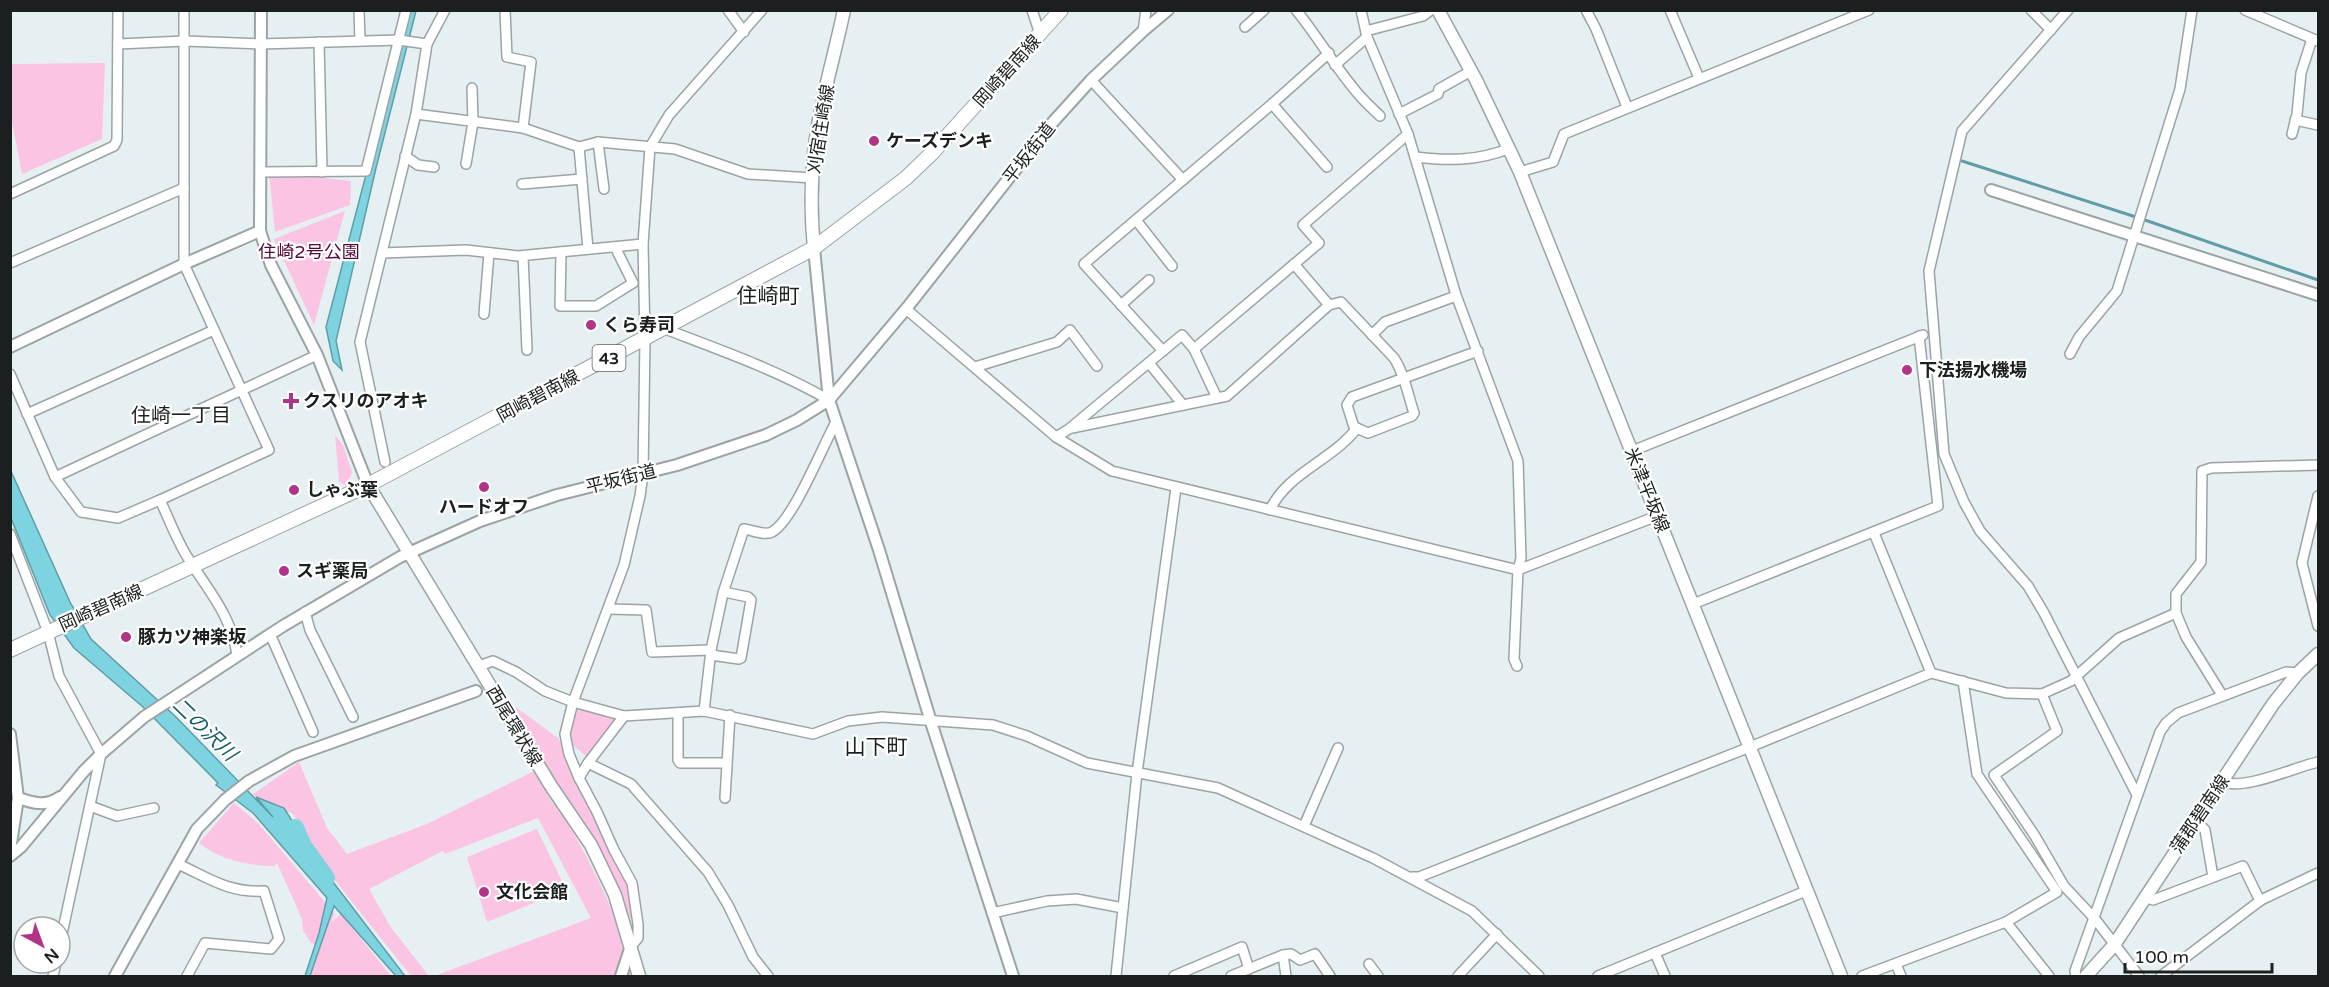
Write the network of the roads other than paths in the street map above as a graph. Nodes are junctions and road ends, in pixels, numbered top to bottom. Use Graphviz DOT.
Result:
graph roads {
  1 [pos="118,10"];
  2 [pos="184,10"];
  3 [pos="261,10"];
  4 [pos="359,10"];
  5 [pos="406,10"];
  6 [pos="445,10"];
  7 [pos="505,10"];
  8 [pos="728,10"];
  9 [pos="762,10"];
  10 [pos="844,10"];
  11 [pos="1032,10"];
  12 [pos="1061,10"];
  13 [pos="1168,10"];
  14 [pos="1264,10"];
  15 [pos="1296,10"];
  16 [pos="1361,10"];
  17 [pos="1586,10"];
  18 [pos="1670,10"];
  19 [pos="1839,10"];
  20 [pos="1869,10"];
  21 [pos="2031,10"];
  22 [pos="2068,10"];
  23 [pos="2192,10"];
  24 [pos="1146,11"];
  25 [pos="2246,11"];
  26 [pos="1439,12"];
  27 [pos="1844,21"];
  28 [pos="1245,27"];
  29 [pos="2051,30"];
  30 [pos="1143,31"];
  31 [pos="744,32"];
  32 [pos="1040,34"];
  33 [pos="1366,34"];
  34 [pos="399,40"];
  35 [pos="2315,40"];
  36 [pos="185,41"];
  37 [pos="360,41"];
  38 [pos="320,42"];
  39 [pos="118,44"];
  40 [pos="260,44"];
  41 [pos="427,44"];
  42 [pos="1329,53"];
  43 [pos="1335,64"];
  44 [pos="1472,71"];
  45 [pos="1699,78"];
  46 [pos="1091,80"];
  47 [pos="472,88"];
  48 [pos="1272,104"];
  49 [pos="1627,107"];
  50 [pos="416,114"];
  51 [pos="1399,114"];
  52 [pos="1380,116"];
  53 [pos="2295,120"];
  54 [pos="473,122"];
  55 [pos="2319,125"];
  56 [pos="523,128"];
  57 [pos="1408,134"];
  58 [pos="2292,134"];
  59 [pos="598,142"];
  60 [pos="579,147"];
  61 [pos="651,147"];
  62 [pos="1508,149"];
  63 [pos="405,156"];
  64 [pos="1415,157"];
  65 [pos="466,164"];
  66 [pos="434,167"];
  67 [pos="1327,167"];
  68 [pos="262,172"];
  69 [pos="322,172"];
  70 [pos="1520,172"];
  71 [pos="813,178"];
  72 [pos="582,179"];
  73 [pos="1183,180"];
  74 [pos="522,184"];
  75 [pos="184,188"];
  76 [pos="604,189"];
  77 [pos="1991,190"];
  78 [pos="10,194"];
  79 [pos="1136,220"];
  80 [pos="260,231"];
  81 [pos="2134,235"];
  82 [pos="643,244"];
  83 [pos="615,246"];
  84 [pos="814,248"];
  85 [pos="588,249"];
  86 [pos="561,252"];
  87 [pos="382,253"];
  88 [pos="489,253"];
  89 [pos="523,256"];
  90 [pos="10,263"];
  91 [pos="184,264"];
  92 [pos="1294,264"];
  93 [pos="1172,266"];
  94 [pos="1149,280"];
  95 [pos="633,283"];
  96 [pos="644,290"];
  97 [pos="2319,295"];
  98 [pos="1456,296"];
  99 [pos="1121,305"];
  100 [pos="1329,305"];
  101 [pos="906,309"];
  102 [pos="484,314"];
  103 [pos="665,329"];
  104 [pos="214,330"];
  105 [pos="1933,331"];
  106 [pos="1372,335"];
  107 [pos="1919,336"];
  108 [pos="645,339"];
  109 [pos="10,346"];
  110 [pos="527,350"];
  111 [pos="1194,350"];
  112 [pos="1163,351"];
  113 [pos="1478,351"];
  114 [pos="2070,354"];
  115 [pos="317,355"];
  116 [pos="1149,363"];
  117 [pos="1097,366"];
  118 [pos="975,367"];
  119 [pos="10,374"];
  120 [pos="1403,380"];
  121 [pos="242,390"];
  122 [pos="1217,398"];
  123 [pos="829,400"];
  124 [pos="1183,405"];
  125 [pos="27,414"];
  126 [pos="836,422"];
  127 [pos="1069,429"];
  128 [pos="1357,429"];
  129 [pos="1056,436"];
  130 [pos="1632,451"];
  131 [pos="385,462"];
  132 [pos="2319,465"];
  133 [pos="643,474"];
  134 [pos="55,477"];
  135 [pos="368,485"];
  136 [pos="1176,488"];
  137 [pos="2319,496"];
  138 [pos="159,500"];
  139 [pos="1270,510"];
  140 [pos="1657,516"];
  141 [pos="1874,533"];
  142 [pos="10,534"];
  143 [pos="410,552"];
  144 [pos="15,557"];
  145 [pos="194,567"];
  146 [pos="1518,570"];
  147 [pos="724,592"];
  148 [pos="1693,604"];
  149 [pos="608,609"];
  150 [pos="305,612"];
  151 [pos="2176,613"];
  152 [pos="2319,626"];
  153 [pos="48,632"];
  154 [pos="270,634"];
  155 [pos="10,650"];
  156 [pos="711,652"];
  157 [pos="2319,654"];
  158 [pos="237,656"];
  159 [pos="479,666"];
  160 [pos="1517,666"];
  161 [pos="1931,673"];
  162 [pos="2298,673"];
  163 [pos="2075,676"];
  164 [pos="1963,681"];
  165 [pos="489,686"];
  166 [pos="476,691"];
  167 [pos="2042,694"];
  168 [pos="2222,695"];
  169 [pos="573,702"];
  170 [pos="704,711"];
  171 [pos="678,713"];
  172 [pos="729,715"];
  173 [pos="624,716"];
  174 [pos="354,717"];
  175 [pos="931,722"];
  176 [pos="313,732"];
  177 [pos="10,734"];
  178 [pos="1750,747"];
  179 [pos="1338,748"];
  180 [pos="101,754"];
  181 [pos="2319,762"];
  182 [pos="588,763"];
  183 [pos="727,763"];
  184 [pos="1137,773"];
  185 [pos="579,778"];
  186 [pos="2222,782"];
  187 [pos="66,794"];
  188 [pos="2137,795"];
  189 [pos="18,798"];
  190 [pos="725,798"];
  191 [pos="90,806"];
  192 [pos="154,808"];
  193 [pos="2195,820"];
  194 [pos="1304,826"];
  195 [pos="10,849"];
  196 [pos="10,856"];
  197 [pos="178,864"];
  198 [pos="2319,873"];
  199 [pos="2213,877"];
  200 [pos="1412,878"];
  201 [pos="1806,891"];
  202 [pos="2145,897"];
  203 [pos="2260,901"];
  204 [pos="1123,908"];
  205 [pos="992,913"];
  206 [pos="66,915"];
  207 [pos="2006,922"];
  208 [pos="2093,924"];
  209 [pos="1497,934"];
  210 [pos="2114,945"];
  211 [pos="631,946"];
  212 [pos="1654,953"];
  213 [pos="1283,955"];
  214 [pos="1369,964"];
  215 [pos="1896,964"];
  216 [pos="1249,969"];
  217 [pos="115,976"];
  218 [pos="187,976"];
  219 [pos="621,976"];
  220 [pos="639,976"];
  221 [pos="768,976"];
  222 [pos="1013,976"];
  223 [pos="1116,976"];
  224 [pos="1174,976"];
  225 [pos="1230,976"];
  226 [pos="1286,976"];
  227 [pos="1330,976"];
  228 [pos="1378,976"];
  229 [pos="1458,976"];
  230 [pos="1539,976"];
  231 [pos="1598,976"];
  232 [pos="1665,976"];
  233 [pos="1841,976"];
  234 [pos="1862,976"];
  235 [pos="1901,976"];
  236 [pos="2049,976"];
  237 [pos="2076,976"];
  238 [pos="2086,976"];
  239 [pos="2139,976"];
  240 [pos="2161,976"];
  1 -- 39 [label="street"];
  2 -- 36 [label="street"];
  3 -- 40 [label="street"];
  4 -- 37 [label="street"];
  5 -- 34 [label="street"];
  6 -- 41 [label="street"];
  7 -- 56 [label="street"];
  8 -- 31 [label="street"];
  9 -- 31 [label="street"];
  10 -- 71 [label="main road, 刈宿住崎線"];
  11 -- 32 [label="street"];
  12 -- 32 [label="main road, 岡崎碧南線 / 43"];
  13 -- 30 [label="street, 平坂街道"];
  14 -- 28 [label="street"];
  15 -- 42 [label="street"];
  16 -- 33 [label="street"];
  17 -- 49 [label="street"];
  18 -- 45 [label="street"];
  19 -- 27 [label="street"];
  20 -- 27 [label="street"];
  21 -- 29 [label="street"];
  22 -- 29 [label="street"];
  23 -- 81 [label="street"];
  24 -- 30 [label="street"];
  25 -- 35 [label="street"];
  26 -- 33 [label="street"];
  26 -- 44 [label="main road, 米津平坂線"];
  27 -- 45 [label="street"];
  29 -- 105 [label="street"];
  30 -- 46 [label="street, 平坂街道"];
  31 -- 61 [label="street"];
  32 -- 84 [label="main road, 岡崎碧南線 / 43"];
  33 -- 43 [label="street"];
  33 -- 51 [label="street"];
  34 -- 37 [label="street"];
  34 -- 41 [label="street"];
  34 -- 69 [label="street"];
  35 -- 53 [label="street"];
  36 -- 39 [label="street"];
  36 -- 40 [label="street"];
  36 -- 75 [label="street"];
  37 -- 38 [label="street"];
  38 -- 40 [label="street"];
  38 -- 69 [label="street"];
  39 -- 78 [label="street"];
  40 -- 68 [label="street"];
  41 -- 50 [label="street"];
  42 -- 43 [label="street"];
  42 -- 48 [label="street"];
  43 -- 52 [label="street"];
  44 -- 51 [label="street"];
  44 -- 62 [label="main road, 米津平坂線"];
  45 -- 49 [label="street"];
  46 -- 73 [label="street"];
  46 -- 101 [label="street, 平坂街道"];
  47 -- 54 [label="street"];
  48 -- 67 [label="street"];
  48 -- 73 [label="street"];
  49 -- 70 [label="street"];
  50 -- 54 [label="street"];
  50 -- 63 [label="street"];
  51 -- 57 [label="street"];
  53 -- 55 [label="street"];
  53 -- 58 [label="street"];
  54 -- 56 [label="street"];
  54 -- 65 [label="street"];
  56 -- 60 [label="street"];
  57 -- 64 [label="street"];
  57 -- 92 [label="street"];
  59 -- 60 [label="street"];
  59 -- 61 [label="street"];
  59 -- 76 [label="street"];
  60 -- 72 [label="street"];
  61 -- 71 [label="street"];
  61 -- 82 [label="street"];
  62 -- 64 [label="street"];
  62 -- 70 [label="main road, 米津平坂線"];
  63 -- 66 [label="street"];
  63 -- 87 [label="street"];
  64 -- 98 [label="street"];
  68 -- 69 [label="street"];
  68 -- 80 [label="street"];
  70 -- 130 [label="main road, 米津平坂線"];
  71 -- 84 [label="main road, 刈宿住崎線"];
  72 -- 74 [label="street"];
  72 -- 85 [label="street"];
  73 -- 79 [label="street"];
  75 -- 90 [label="street"];
  75 -- 91 [label="street"];
  77 -- 81 [label="street"];
  79 -- 93 [label="street"];
  79 -- 99 [label="street"];
  80 -- 91 [label="street"];
  80 -- 115 [label="street"];
  81 -- 97 [label="street"];
  81 -- 114 [label="street"];
  82 -- 83 [label="street"];
  82 -- 96 [label="street"];
  83 -- 85 [label="street"];
  83 -- 95 [label="street"];
  84 -- 103 [label="main road, 岡崎碧南線 / 43"];
  84 -- 123 [label="street"];
  85 -- 86 [label="street"];
  86 -- 89 [label="street"];
  86 -- 95 [label="street"];
  87 -- 88 [label="street"];
  87 -- 131 [label="street"];
  88 -- 89 [label="street"];
  88 -- 102 [label="street"];
  89 -- 110 [label="street"];
  91 -- 104 [label="street"];
  91 -- 109 [label="street"];
  92 -- 100 [label="street"];
  92 -- 111 [label="street"];
  94 -- 99 [label="street"];
  95 -- 96 [label="street"];
  96 -- 108 [label="street"];
  98 -- 106 [label="street"];
  98 -- 113 [label="street"];
  99 -- 112 [label="street"];
  100 -- 106 [label="street"];
  100 -- 122 [label="street"];
  101 -- 118 [label="street"];
  101 -- 123 [label="street, 平坂街道"];
  103 -- 108 [label="main road, 岡崎碧南線 / 43"];
  103 -- 123 [label="street"];
  104 -- 121 [label="street"];
  104 -- 125 [label="street"];
  105 -- 107 [label="street"];
  105 -- 163 [label="street"];
  106 -- 120 [label="street"];
  107 -- 130 [label="street"];
  107 -- 141 [label="street"];
  108 -- 133 [label="street"];
  108 -- 135 [label="main road, 岡崎碧南線 / 43"];
  111 -- 112 [label="street"];
  111 -- 122 [label="street"];
  112 -- 116 [label="street"];
  113 -- 120 [label="street"];
  113 -- 146 [label="street"];
  115 -- 121 [label="street"];
  115 -- 135 [label="street"];
  116 -- 124 [label="street"];
  116 -- 127 [label="street"];
  117 -- 118 [label="street"];
  118 -- 129 [label="street"];
  119 -- 125 [label="street"];
  120 -- 128 [label="street"];
  120 -- 128 [label="street"];
  121 -- 134 [label="street"];
  121 -- 138 [label="street"];
  122 -- 124 [label="street"];
  123 -- 126 [label="street"];
  123 -- 133 [label="street, 平坂街道"];
  124 -- 127 [label="street"];
  125 -- 134 [label="street"];
  126 -- 147 [label="street"];
  126 -- 175 [label="street"];
  127 -- 129 [label="street"];
  128 -- 139 [label="street"];
  129 -- 136 [label="street"];
  130 -- 140 [label="main road, 米津平坂線"];
  132 -- 151 [label="street"];
  133 -- 143 [label="street, 平坂街道"];
  133 -- 149 [label="street"];
  134 -- 138 [label="street"];
  135 -- 143 [label="main road, 西尾環状線"];
  135 -- 145 [label="main road, 岡崎碧南線 / 43"];
  136 -- 139 [label="street"];
  136 -- 184 [label="street"];
  137 -- 152 [label="street"];
  138 -- 145 [label="street"];
  139 -- 146 [label="street"];
  140 -- 146 [label="street"];
  140 -- 148 [label="main road, 米津平坂線"];
  141 -- 148 [label="street"];
  141 -- 161 [label="street"];
  142 -- 144 [label="street"];
  143 -- 150 [label="street, 平坂街道"];
  143 -- 159 [label="main road, 西尾環状線"];
  144 -- 153 [label="street"];
  145 -- 153 [label="main road, 岡崎碧南線 / 43"];
  145 -- 158 [label="street"];
  146 -- 160 [label="street"];
  147 -- 156 [label="street"];
  147 -- 156 [label="street"];
  148 -- 178 [label="main road, 米津平坂線"];
  149 -- 156 [label="street"];
  149 -- 169 [label="street"];
  150 -- 154 [label="street, 平坂街道"];
  150 -- 174 [label="street"];
  151 -- 163 [label="street"];
  151 -- 168 [label="street"];
  153 -- 155 [label="main road, 岡崎碧南線 / 43"];
  153 -- 180 [label="street"];
  154 -- 158 [label="street, 平坂街道"];
  154 -- 176 [label="street"];
  156 -- 170 [label="street"];
  157 -- 162 [label="main road, 蒲郡碧南線"];
  158 -- 180 [label="street, 平坂街道"];
  159 -- 165 [label="main road, 西尾環状線"];
  159 -- 169 [label="street"];
  161 -- 164 [label="street"];
  161 -- 178 [label="street"];
  162 -- 168 [label="street"];
  162 -- 186 [label="main road, 蒲郡碧南線"];
  163 -- 167 [label="street"];
  163 -- 188 [label="street"];
  164 -- 167 [label="street"];
  164 -- 207 [label="street"];
  165 -- 166 [label="street"];
  165 -- 211 [label="main road, 西尾環状線"];
  166 -- 197 [label="street"];
  167 -- 208 [label="street"];
  168 -- 188 [label="street"];
  169 -- 173 [label="street"];
  169 -- 185 [label="street"];
  170 -- 171 [label="street"];
  170 -- 172 [label="street"];
  171 -- 173 [label="street"];
  171 -- 183 [label="street"];
  172 -- 175 [label="street"];
  172 -- 183 [label="street"];
  173 -- 182 [label="street"];
  175 -- 184 [label="street"];
  175 -- 205 [label="street"];
  177 -- 189 [label="street"];
  178 -- 200 [label="street"];
  178 -- 201 [label="main road, 米津平坂線"];
  179 -- 194 [label="street"];
  180 -- 187 [label="street, 平坂街道"];
  180 -- 191 [label="street"];
  181 -- 186 [label="street"];
  182 -- 185 [label="street"];
  182 -- 221 [label="street"];
  183 -- 190 [label="street"];
  184 -- 194 [label="street"];
  184 -- 204 [label="street"];
  185 -- 211 [label="street"];
  186 -- 193 [label="main road, 蒲郡碧南線"];
  187 -- 189 [label="street"];
  187 -- 196 [label="street, 平坂街道"];
  188 -- 208 [label="street"];
  189 -- 195 [label="street"];
  191 -- 192 [label="street"];
  191 -- 206 [label="street"];
  193 -- 199 [label="street"];
  193 -- 202 [label="main road, 蒲郡碧南線"];
  194 -- 200 [label="street"];
  197 -- 217 [label="street"];
  197 -- 218 [label="street"];
  198 -- 203 [label="street"];
  199 -- 202 [label="street"];
  199 -- 203 [label="street"];
  200 -- 209 [label="street"];
  201 -- 212 [label="street"];
  201 -- 233 [label="main road, 米津平坂線"];
  202 -- 210 [label="main road, 蒲郡碧南線"];
  203 -- 240 [label="street"];
  204 -- 205 [label="street"];
  204 -- 223 [label="street"];
  205 -- 222 [label="street"];
  207 -- 215 [label="street"];
  207 -- 236 [label="street"];
  208 -- 210 [label="street"];
  208 -- 237 [label="street"];
  209 -- 229 [label="street"];
  209 -- 230 [label="street"];
  210 -- 238 [label="main road, 蒲郡碧南線"];
  210 -- 239 [label="street"];
  211 -- 219 [label="street"];
  211 -- 220 [label="main road, 西尾環状線"];
  212 -- 231 [label="street"];
  212 -- 232 [label="street"];
  213 -- 216 [label="street"];
  213 -- 226 [label="street"];
  213 -- 227 [label="street"];
  214 -- 228 [label="street"];
  215 -- 234 [label="street"];
  215 -- 235 [label="street"];
  216 -- 224 [label="street"];
  216 -- 225 [label="street"];
}
